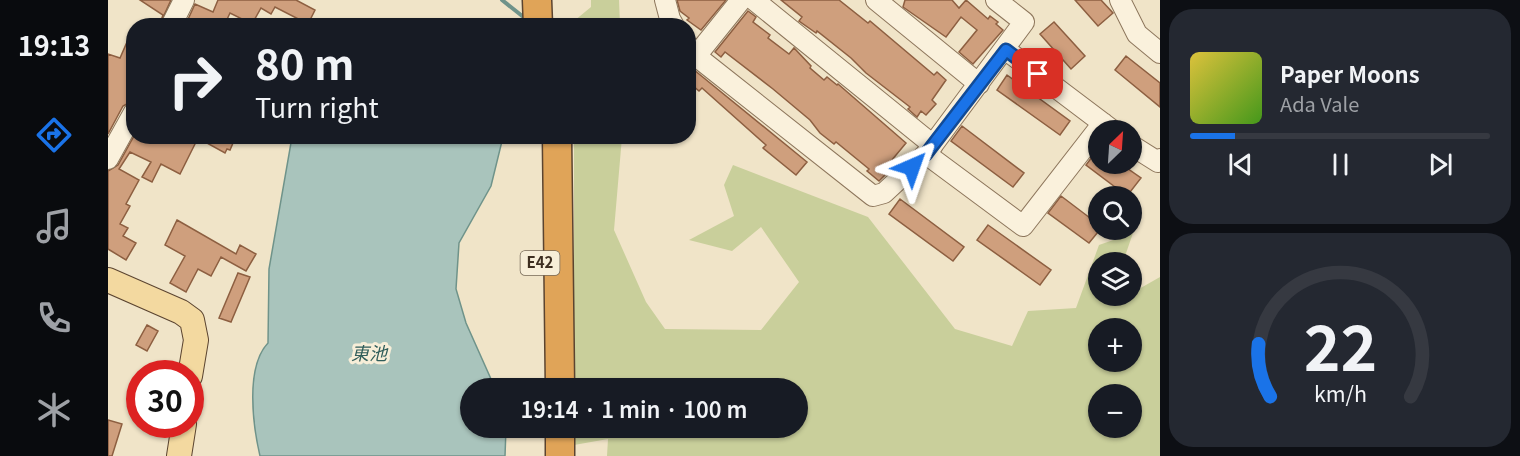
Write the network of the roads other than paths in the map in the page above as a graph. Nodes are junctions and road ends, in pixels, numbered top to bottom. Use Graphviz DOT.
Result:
graph roads {
  1 [pos="184,0"];
  2 [pos="537,0"];
  3 [pos="555,0"];
  4 [pos="665,0"];
  5 [pos="741,0"];
  6 [pos="754,0"];
  7 [pos="876,0"];
  8 [pos="996,0"];
  9 [pos="1120,0"];
  10 [pos="175,18"];
  11 [pos="538,18"];
  12 [pos="555,18"];
  13 [pos="671,18"];
  14 [pos="696,47"];
  15 [pos="1006,50"];
  16 [pos="1160,53"];
  17 [pos="696,54"];
  18 [pos="979,84"];
  19 [pos="1099,120"];
  20 [pos="126,126"];
  21 [pos="552,144"];
  22 [pos="552,144"];
  23 [pos="929,149"];
  24 [pos="1088,150"];
  25 [pos="1142,152"];
  26 [pos="108,159"];
  27 [pos="1160,159"];
  28 [pos="108,280"];
  29 [pos="193,360"];
  30 [pos="541,378"];
  31 [pos="560,378"];
  32 [pos="181,438"];
  33 [pos="541,438"];
  34 [pos="560,438"];
  35 [pos="179,456"];
  36 [pos="541,456"];
  37 [pos="560,456"];
  1 -- 10 [label="street"];
  2 -- 11 [label="highway"];
  3 -- 12 [label="highway"];
  4 -- 13 [label="street"];
  5 -- 14 [label="street"];
  6 -- 23 [label="street"];
  7 -- 18 [label="street"];
  8 -- 15 [label="street"];
  9 -- 16 [label="street"];
  15 -- 18 [label="street"];
  15 -- 19 [label="street"];
  17 -- 23 [label="street"];
  18 -- 23 [label="street"];
  20 -- 26 [label="street"];
  21 -- 30 [label="highway, E42"];
  22 -- 31 [label="highway, E42"];
  23 -- 24 [label="street"];
  25 -- 27 [label="street"];
  28 -- 29 [label="main road"];
  32 -- 35 [label="main road"];
  33 -- 36 [label="highway"];
  34 -- 37 [label="highway"];
}
